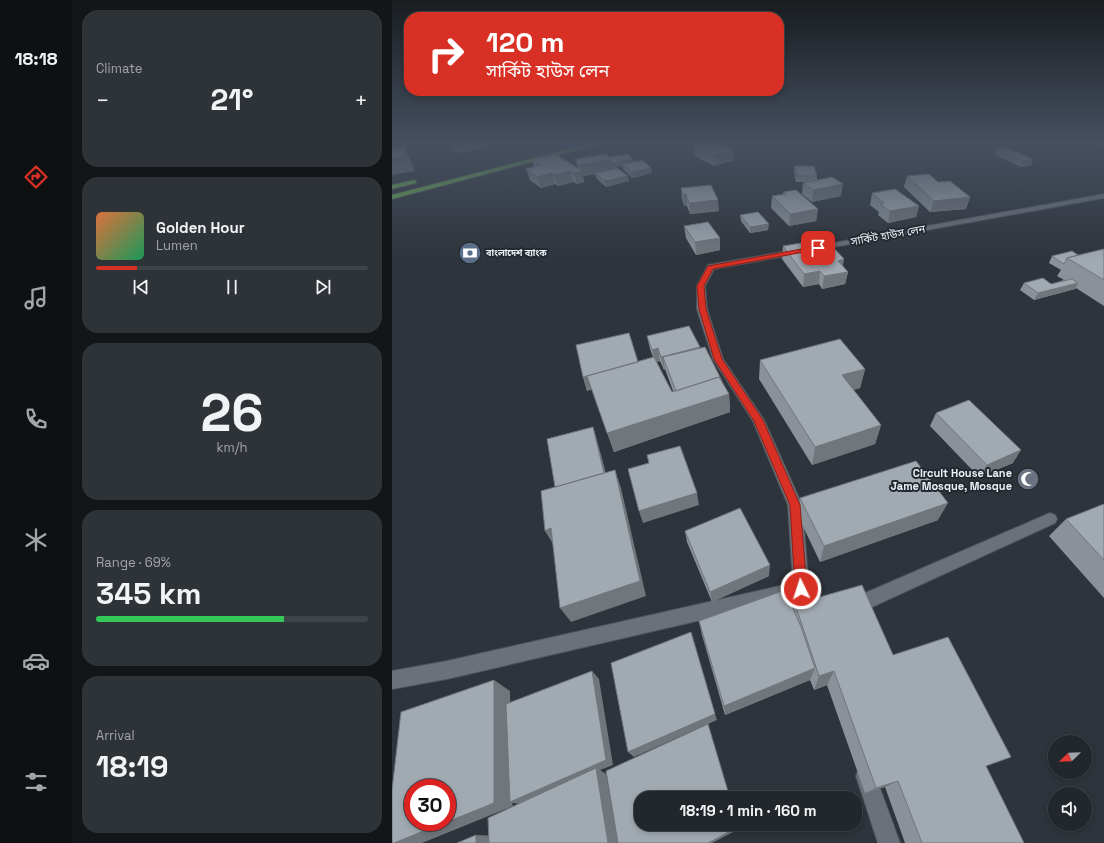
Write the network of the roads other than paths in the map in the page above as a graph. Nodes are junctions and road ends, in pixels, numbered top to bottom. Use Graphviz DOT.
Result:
graph roads {
  1 [pos="415,181"];
  2 [pos="447,181"];
  3 [pos="392,188"];
  4 [pos="1104,196"];
  5 [pos="392,197"];
  6 [pos="1050,520"];
  7 [pos="801,589"];
  8 [pos="842,611"];
  9 [pos="817,626"];
  10 [pos="392,680"];
  11 [pos="860,760"];
  12 [pos="889,843"];
  1 -- 3 [label="highway"];
  2 -- 5 [label="highway"];
  4 -- 7 [label="street, সার্কিট হাউস লেন"];
  6 -- 8 [label="street"];
  7 -- 9 [label="street, সার্কিট হাউস লেন"];
  7 -- 10 [label="street"];
  11 -- 12 [label="street"];
}
